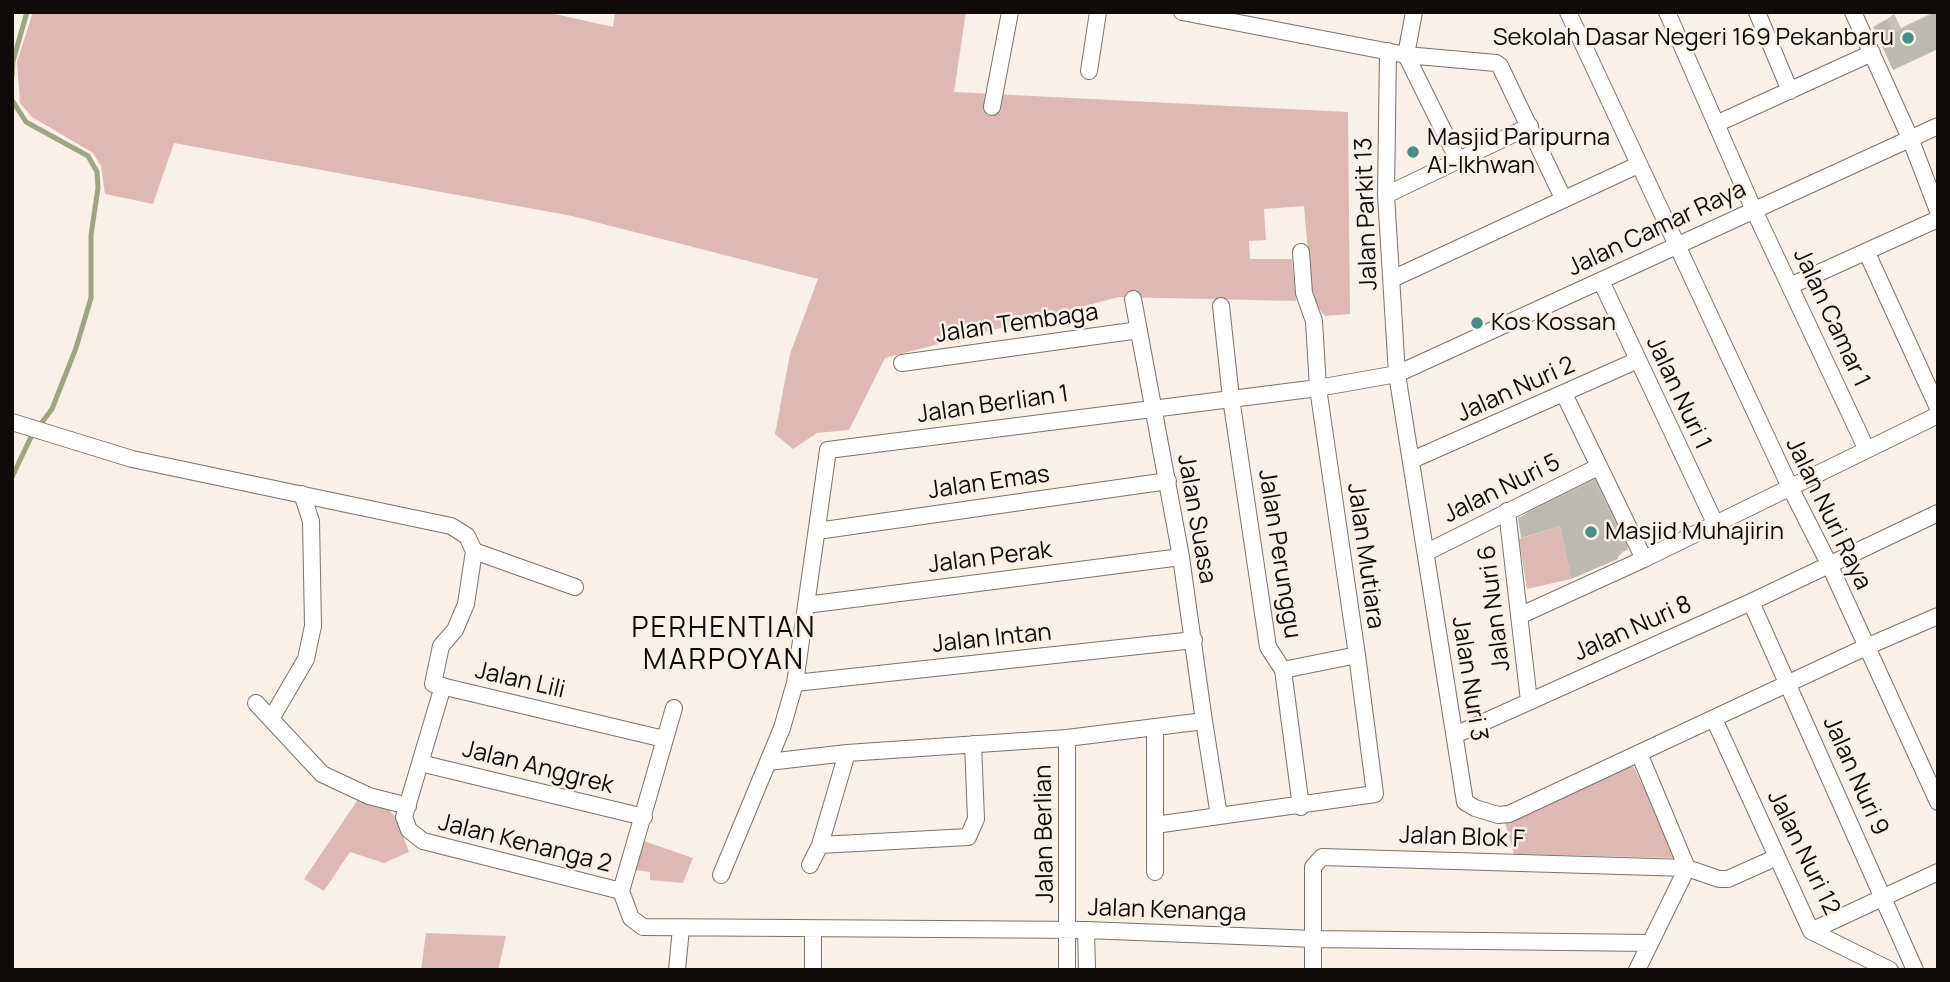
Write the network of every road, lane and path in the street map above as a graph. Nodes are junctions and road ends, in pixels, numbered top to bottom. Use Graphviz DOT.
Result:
graph roads {
  1 [pos="1010,12"];
  2 [pos="1098,12"];
  3 [pos="1182,12"];
  4 [pos="1414,12"];
  5 [pos="1568,12"];
  6 [pos="1667,12"];
  7 [pos="1757,12"];
  8 [pos="1853,12"];
  9 [pos="1388,51"];
  10 [pos="1872,53"];
  11 [pos="1406,55"];
  12 [pos="1089,71"];
  13 [pos="1790,92"];
  14 [pos="992,107"];
  15 [pos="1716,124"];
  16 [pos="1938,125"];
  17 [pos="1530,126"];
  18 [pos="1910,138"];
  19 [pos="1458,160"];
  20 [pos="1638,165"];
  21 [pos="1386,195"];
  22 [pos="1563,198"];
  23 [pos="1753,208"];
  24 [pos="1938,211"];
  25 [pos="1938,219"];
  26 [pos="1677,246"];
  27 [pos="1301,252"];
  28 [pos="1867,253"];
  29 [pos="1392,279"];
  30 [pos="1601,281"];
  31 [pos="1792,285"];
  32 [pos="1133,299"];
  33 [pos="1221,306"];
  34 [pos="1139,330"];
  35 [pos="1638,360"];
  36 [pos="902,363"];
  37 [pos="1397,374"];
  38 [pos="1318,388"];
  39 [pos="1564,394"];
  40 [pos="1231,398"];
  41 [pos="1152,406"];
  42 [pos="1938,408"];
  43 [pos="1938,415"];
  44 [pos="17,424"];
  45 [pos="1867,448"];
  46 [pos="1412,460"];
  47 [pos="1598,467"];
  48 [pos="1168,481"];
  49 [pos="1790,487"];
  50 [pos="302,494"];
  51 [pos="1507,511"];
  52 [pos="1938,513"];
  53 [pos="1714,523"];
  54 [pos="817,531"];
  55 [pos="474,551"];
  56 [pos="1427,552"];
  57 [pos="1181,557"];
  58 [pos="1644,559"];
  59 [pos="1829,564"];
  60 [pos="575,587"];
  61 [pos="1751,602"];
  62 [pos="806,605"];
  63 [pos="1519,616"];
  64 [pos="1938,617"];
  65 [pos="1194,640"];
  66 [pos="1866,647"];
  67 [pos="1357,656"];
  68 [pos="1283,670"];
  69 [pos="795,683"];
  70 [pos="1788,683"];
  71 [pos="443,686"];
  72 [pos="1530,701"];
  73 [pos="256,703"];
  74 [pos="674,708"];
  75 [pos="271,719"];
  76 [pos="1714,719"];
  77 [pos="1204,721"];
  78 [pos="1155,727"];
  79 [pos="1455,735"];
  80 [pos="1067,738"];
  81 [pos="664,739"];
  82 [pos="974,744"];
  83 [pos="847,753"];
  84 [pos="1639,753"];
  85 [pos="768,762"];
  86 [pos="420,763"];
  87 [pos="1938,802"];
  88 [pos="408,806"];
  89 [pos="1301,807"];
  90 [pos="1219,816"];
  91 [pos="644,817"];
  92 [pos="1155,825"];
  93 [pos="820,845"];
  94 [pos="1777,857"];
  95 [pos="810,865"];
  96 [pos="1687,867"];
  97 [pos="1155,872"];
  98 [pos="1938,872"];
  99 [pos="721,875"];
  100 [pos="621,891"];
  101 [pos="1885,896"];
  102 [pos="681,928"];
  103 [pos="813,930"];
  104 [pos="1069,930"];
  105 [pos="1086,930"];
  106 [pos="1811,931"];
  107 [pos="1314,939"];
  108 [pos="1650,943"];
  109 [pos="677,970"];
  110 [pos="813,970"];
  111 [pos="1068,970"];
  112 [pos="1087,970"];
  113 [pos="1313,970"];
  114 [pos="1637,970"];
  115 [pos="1890,970"];
  116 [pos="1915,970"];
  1 -- 14 [label="street"];
  2 -- 12 [label="street"];
  3 -- 9 [label="street"];
  4 -- 11 [label="street"];
  5 -- 20 [label="street, Jalan Nuri Raya"];
  6 -- 15 [label="street, Jalan Camar 1"];
  7 -- 13 [label="street"];
  8 -- 10 [label="street"];
  9 -- 11 [label="street"];
  9 -- 21 [label="street, Jalan Parkit 13"];
  10 -- 13 [label="street"];
  10 -- 18 [label="street"];
  11 -- 17 [label="street"];
  11 -- 19 [label="street"];
  13 -- 15 [label="street"];
  15 -- 23 [label="street, Jalan Camar 1"];
  16 -- 18 [label="street, Jalan Camar Raya"];
  17 -- 19 [label="street"];
  17 -- 22 [label="street"];
  18 -- 23 [label="street, Jalan Camar Raya"];
  18 -- 24 [label="street"];
  19 -- 21 [label="street"];
  20 -- 22 [label="street"];
  20 -- 26 [label="street, Jalan Nuri Raya"];
  21 -- 29 [label="street, Jalan Parkit 13"];
  22 -- 29 [label="street"];
  23 -- 26 [label="street, Jalan Camar Raya"];
  23 -- 31 [label="street, Jalan Camar 1"];
  25 -- 28 [label="street"];
  26 -- 30 [label="street, Jalan Camar Raya"];
  26 -- 49 [label="street, Jalan Nuri Raya"];
  27 -- 38 [label="street, Jalan Mutiara"];
  28 -- 31 [label="street"];
  28 -- 42 [label="street"];
  29 -- 37 [label="street, Jalan Parkit 13"];
  30 -- 35 [label="street, Jalan Nuri 1"];
  30 -- 37 [label="street, Jalan Camar Raya"];
  31 -- 45 [label="street, Jalan Camar 1"];
  32 -- 34 [label="street, Jalan Tembaga"];
  33 -- 40 [label="street, Jalan Perunggu"];
  34 -- 36 [label="street, Jalan Tembaga"];
  34 -- 41 [label="street, Jalan Tembaga"];
  35 -- 39 [label="street, Jalan Nuri 2"];
  35 -- 53 [label="street, Jalan Nuri 1"];
  37 -- 38 [label="street, Jalan Berlian 1"];
  37 -- 46 [label="street, Jalan Nuri 3"];
  38 -- 40 [label="street, Jalan Berlian 1"];
  38 -- 67 [label="street, Jalan Mutiara"];
  39 -- 46 [label="street, Jalan Nuri 2"];
  39 -- 47 [label="street"];
  40 -- 41 [label="street, Jalan Berlian 1"];
  40 -- 68 [label="street, Jalan Perunggu"];
  41 -- 48 [label="street, Jalan Suasa"];
  41 -- 54 [label="street, Jalan Berlian 1"];
  43 -- 45 [label="street"];
  44 -- 50 [label="street"];
  45 -- 49 [label="street"];
  46 -- 56 [label="street, Jalan Nuri 3"];
  47 -- 51 [label="street, Jalan Nuri 5"];
  47 -- 58 [label="street"];
  48 -- 54 [label="street, Jalan Emas"];
  48 -- 57 [label="street, Jalan Suasa"];
  49 -- 53 [label="street"];
  49 -- 59 [label="street, Jalan Nuri Raya"];
  50 -- 55 [label="street"];
  50 -- 75 [label="street"];
  51 -- 56 [label="street, Jalan Nuri 5"];
  51 -- 63 [label="street, Jalan Nuri 6"];
  52 -- 59 [label="street, Jalan Nuri 8"];
  53 -- 58 [label="street"];
  54 -- 62 [label="street, Jalan Berlian 1"];
  55 -- 60 [label="street"];
  55 -- 71 [label="street"];
  56 -- 79 [label="street, Jalan Nuri 3"];
  57 -- 62 [label="street, Jalan Perak"];
  57 -- 65 [label="street, Jalan Suasa"];
  58 -- 63 [label="street"];
  59 -- 61 [label="street, Jalan Nuri 8"];
  59 -- 66 [label="street, Jalan Nuri Raya"];
  61 -- 70 [label="street, Jalan Nuri 9"];
  61 -- 72 [label="street, Jalan Nuri 8"];
  62 -- 69 [label="street, Jalan Berlian 1"];
  63 -- 72 [label="street, Jalan Nuri 6"];
  64 -- 66 [label="street"];
  65 -- 69 [label="street, Jalan Intan"];
  65 -- 77 [label="street, Jalan Suasa"];
  66 -- 70 [label="street"];
  66 -- 87 [label="street, Jalan Nuri Raya"];
  67 -- 68 [label="street, Jalan Mutiara"];
  67 -- 89 [label="street"];
  68 -- 89 [label="street, Jalan Perunggu"];
  69 -- 85 [label="street, Jalan Berlian 1"];
  70 -- 76 [label="street"];
  70 -- 101 [label="street, Jalan Nuri 9"];
  71 -- 81 [label="street, Jalan Lili"];
  71 -- 86 [label="street, Jalan Lili"];
  72 -- 79 [label="street, Jalan Nuri 8"];
  73 -- 75 [label="street"];
  74 -- 81 [label="street"];
  75 -- 88 [label="street"];
  76 -- 84 [label="street"];
  76 -- 94 [label="street, Jalan Nuri 12"];
  77 -- 78 [label="street"];
  77 -- 90 [label="street, Jalan Suasa"];
  78 -- 80 [label="street"];
  78 -- 92 [label="street"];
  79 -- 84 [label="street, Jalan Nuri 3"];
  80 -- 82 [label="street"];
  80 -- 104 [label="street, Jalan Berlian"];
  81 -- 91 [label="street"];
  82 -- 83 [label="street"];
  82 -- 93 [label="street"];
  83 -- 85 [label="street"];
  83 -- 93 [label="street"];
  84 -- 96 [label="street"];
  85 -- 99 [label="street, Jalan Berlian 1"];
  86 -- 88 [label="street, Jalan Kenanga 2"];
  86 -- 91 [label="street, Jalan Anggrek"];
  88 -- 100 [label="street, Jalan Kenanga 2"];
  89 -- 90 [label="street"];
  90 -- 92 [label="street"];
  91 -- 100 [label="street"];
  92 -- 97 [label="street"];
  93 -- 95 [label="street"];
  94 -- 96 [label="street"];
  94 -- 106 [label="street, Jalan Nuri 12"];
  96 -- 107 [label="street, Jalan Blok F"];
  96 -- 108 [label="street"];
  98 -- 101 [label="street"];
  100 -- 102 [label="street, Jalan Kenanga"];
  101 -- 106 [label="street"];
  101 -- 116 [label="street, Jalan Nuri 9"];
  102 -- 103 [label="street, Jalan Kenanga"];
  102 -- 109 [label="street"];
  103 -- 104 [label="street, Jalan Kenanga"];
  103 -- 110 [label="street"];
  104 -- 105 [label="street, Jalan Kenanga"];
  104 -- 111 [label="street, Jalan Berlian"];
  105 -- 107 [label="street, Jalan Kenanga"];
  105 -- 112 [label="street"];
  106 -- 115 [label="street, Jalan Nuri 12"];
  107 -- 108 [label="street, Jalan Kenanga"];
  107 -- 113 [label="street"];
  108 -- 114 [label="street"];
}
